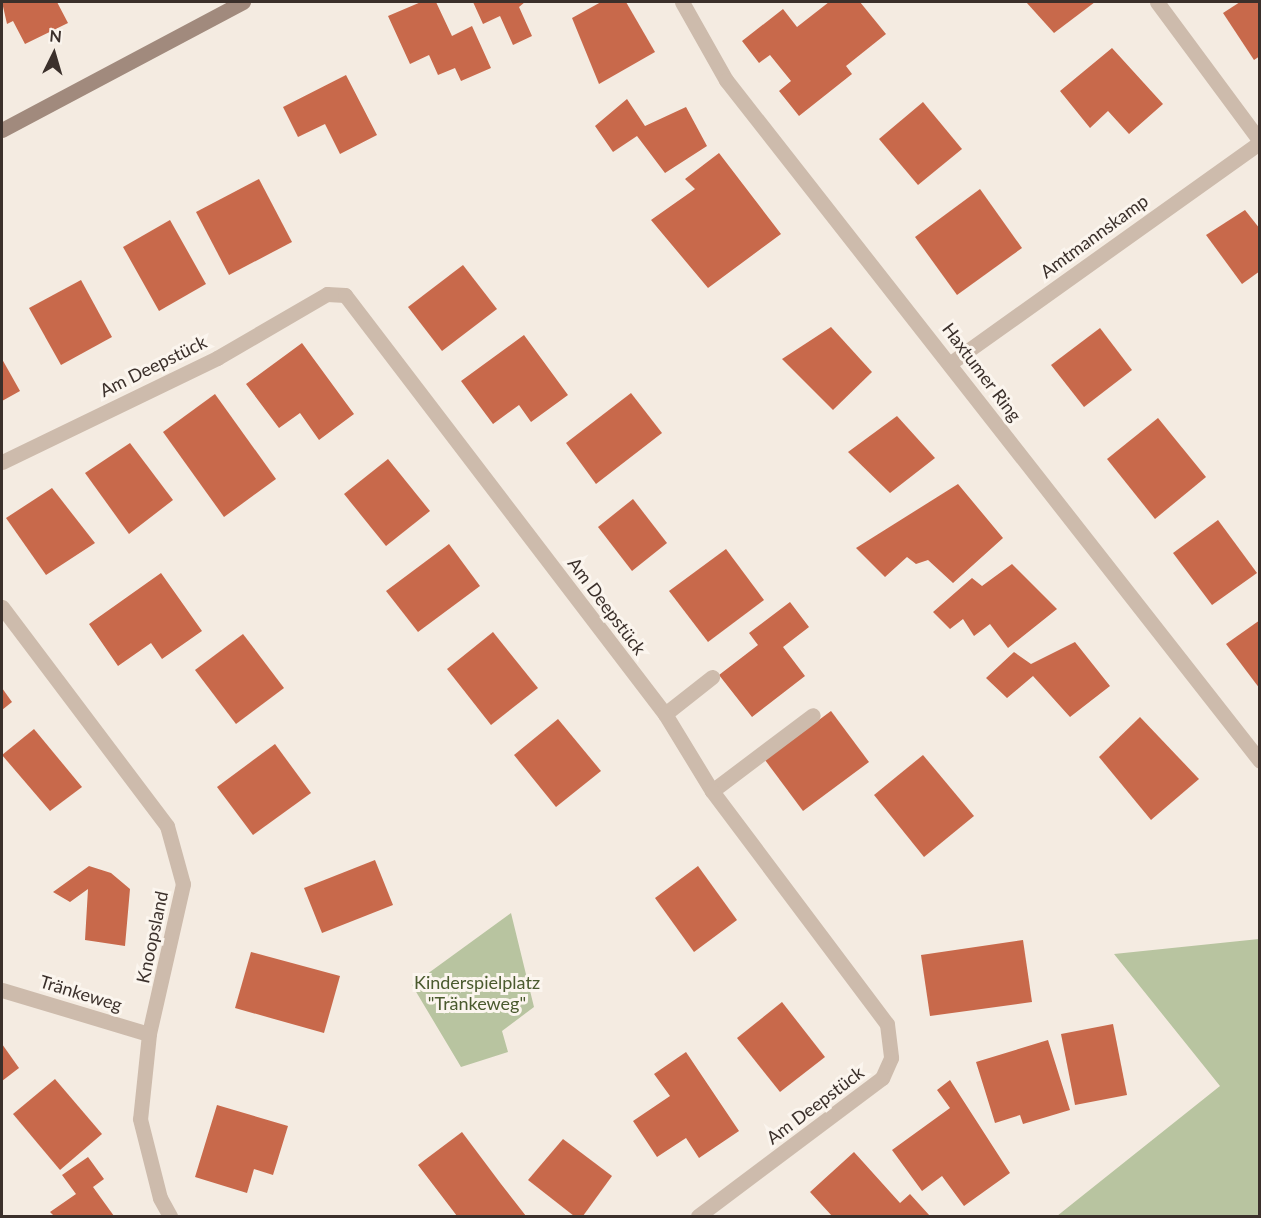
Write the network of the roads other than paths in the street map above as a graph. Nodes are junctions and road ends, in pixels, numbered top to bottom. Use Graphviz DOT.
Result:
graph roads {
  1 [pos="243,2"];
  2 [pos="682,2"];
  3 [pos="1157,2"];
  4 [pos="2,130"];
  5 [pos="1260,141"];
  6 [pos="952,362"];
  7 [pos="2,462"];
  8 [pos="2,607"];
  9 [pos="712,677"];
  10 [pos="665,714"];
  11 [pos="813,715"];
  12 [pos="1260,761"];
  13 [pos="712,791"];
  14 [pos="2,990"];
  15 [pos="149,1034"];
  16 [pos="171,1216"];
  17 [pos="698,1216"];
  1 -- 4 [label="main road"];
  2 -- 6 [label="street, Haxtumer Ring"];
  3 -- 5 [label="street, Amtmannskamp"];
  5 -- 6 [label="street, Amtmannskamp"];
  6 -- 12 [label="street, Haxtumer Ring"];
  7 -- 10 [label="street, Am Deepstück"];
  8 -- 15 [label="street, Knoopsland"];
  9 -- 10 [label="street"];
  10 -- 13 [label="street, Am Deepstück"];
  11 -- 13 [label="street"];
  13 -- 17 [label="street, Am Deepstück"];
  14 -- 15 [label="street, Tränkeweg"];
  15 -- 16 [label="street, Knoopsland"];
}
